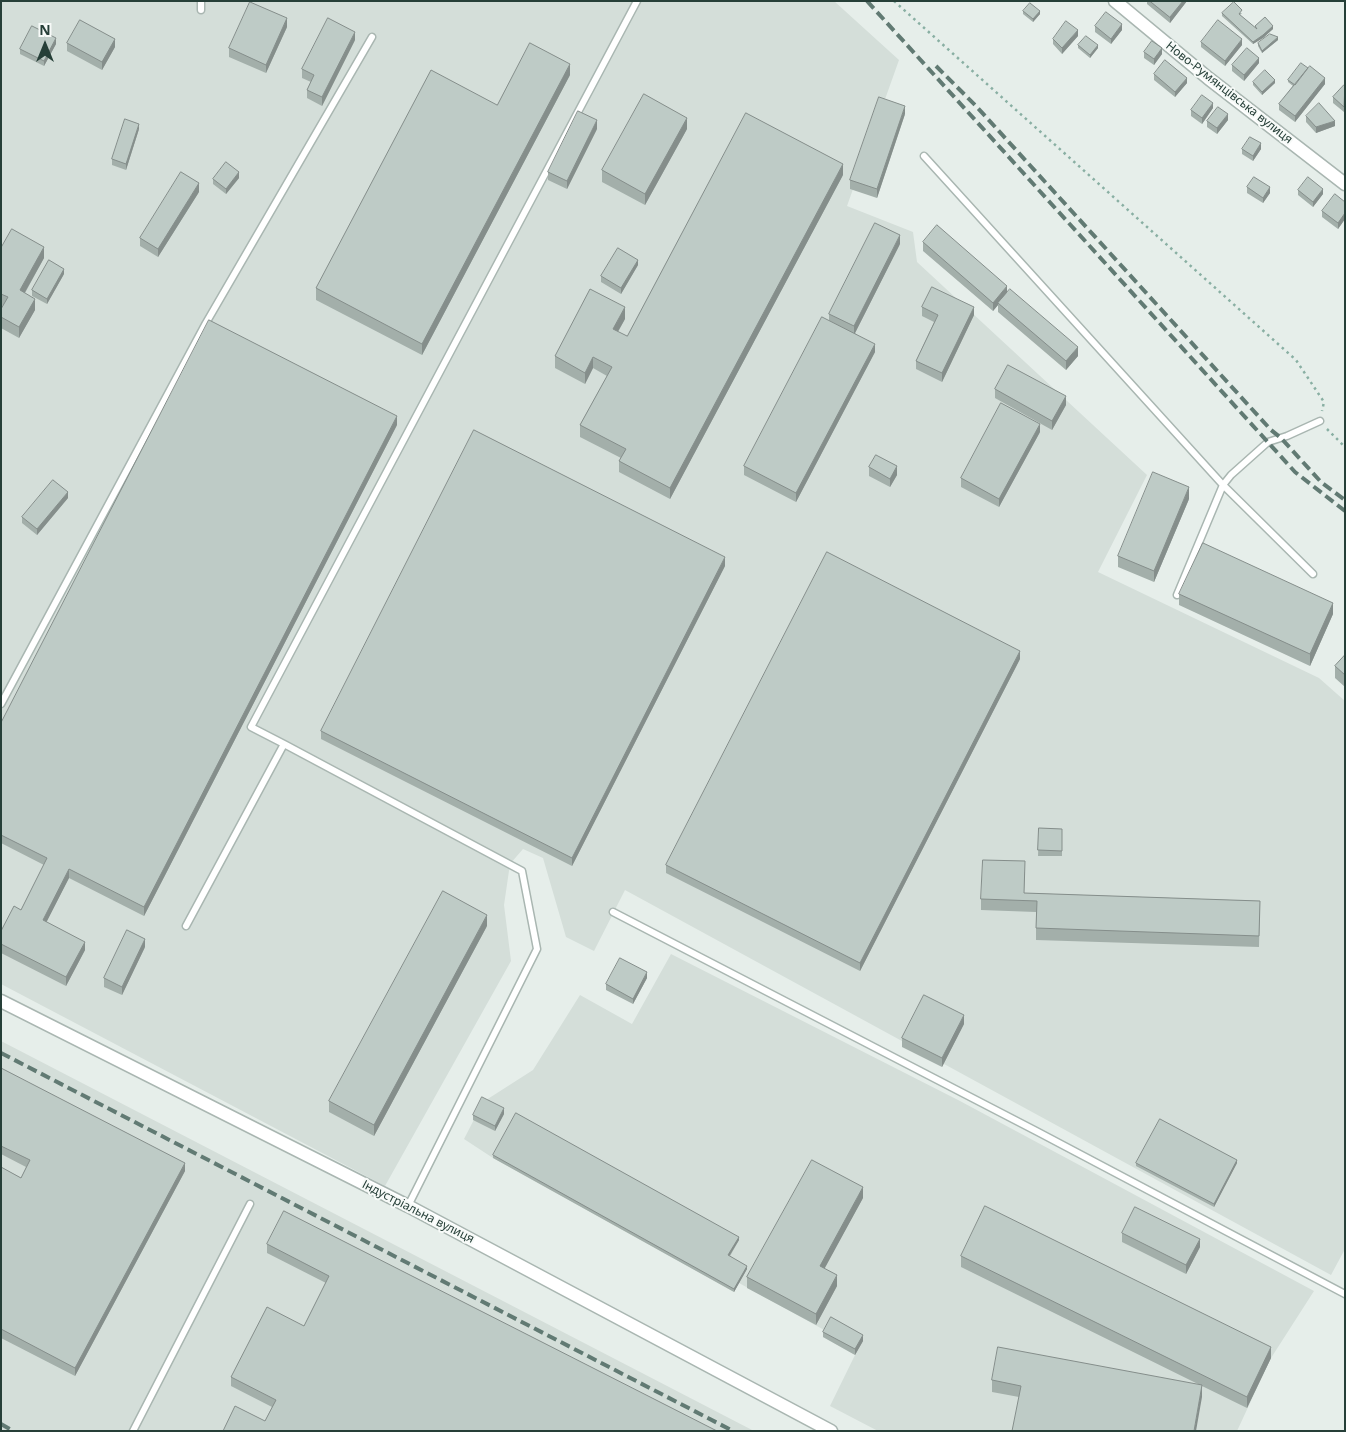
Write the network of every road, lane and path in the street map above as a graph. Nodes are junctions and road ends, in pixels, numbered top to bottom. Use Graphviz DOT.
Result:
graph roads {
  1 [pos="201,1"];
  2 [pos="637,1"];
  3 [pos="894,1"];
  4 [pos="1115,1"];
  5 [pos="201,10"];
  6 [pos="372,37"];
  7 [pos="924,156"];
  8 [pos="1345,184"];
  9 [pos="1320,421"];
  10 [pos="1345,447"];
  11 [pos="1223,485"];
  12 [pos="1313,574"];
  13 [pos="1176,595"];
  14 [pos="1,704"];
  15 [pos="284,744"];
  16 [pos="613,912"];
  17 [pos="186,926"];
  18 [pos="1,1001"];
  19 [pos="250,1204"];
  20 [pos="408,1206"];
  21 [pos="1345,1294"];
  22 [pos="134,1431"];
  23 [pos="831,1431"];
  1 -- 5 [label="lane"];
  2 -- 15 [label="lane"];
  3 -- 9 [label="path"];
  4 -- 8 [label="street, Ново-Румянцівська вулиця"];
  6 -- 14 [label="lane"];
  7 -- 11 [label="lane"];
  9 -- 10 [label="path"];
  9 -- 11 [label="lane"];
  11 -- 12 [label="lane"];
  11 -- 13 [label="lane"];
  15 -- 17 [label="lane"];
  15 -- 20 [label="lane"];
  16 -- 21 [label="lane"];
  18 -- 20 [label="street, Індустріальна вулиця"];
  19 -- 22 [label="lane"];
  20 -- 23 [label="street, Індустріальна вулиця"];
}
